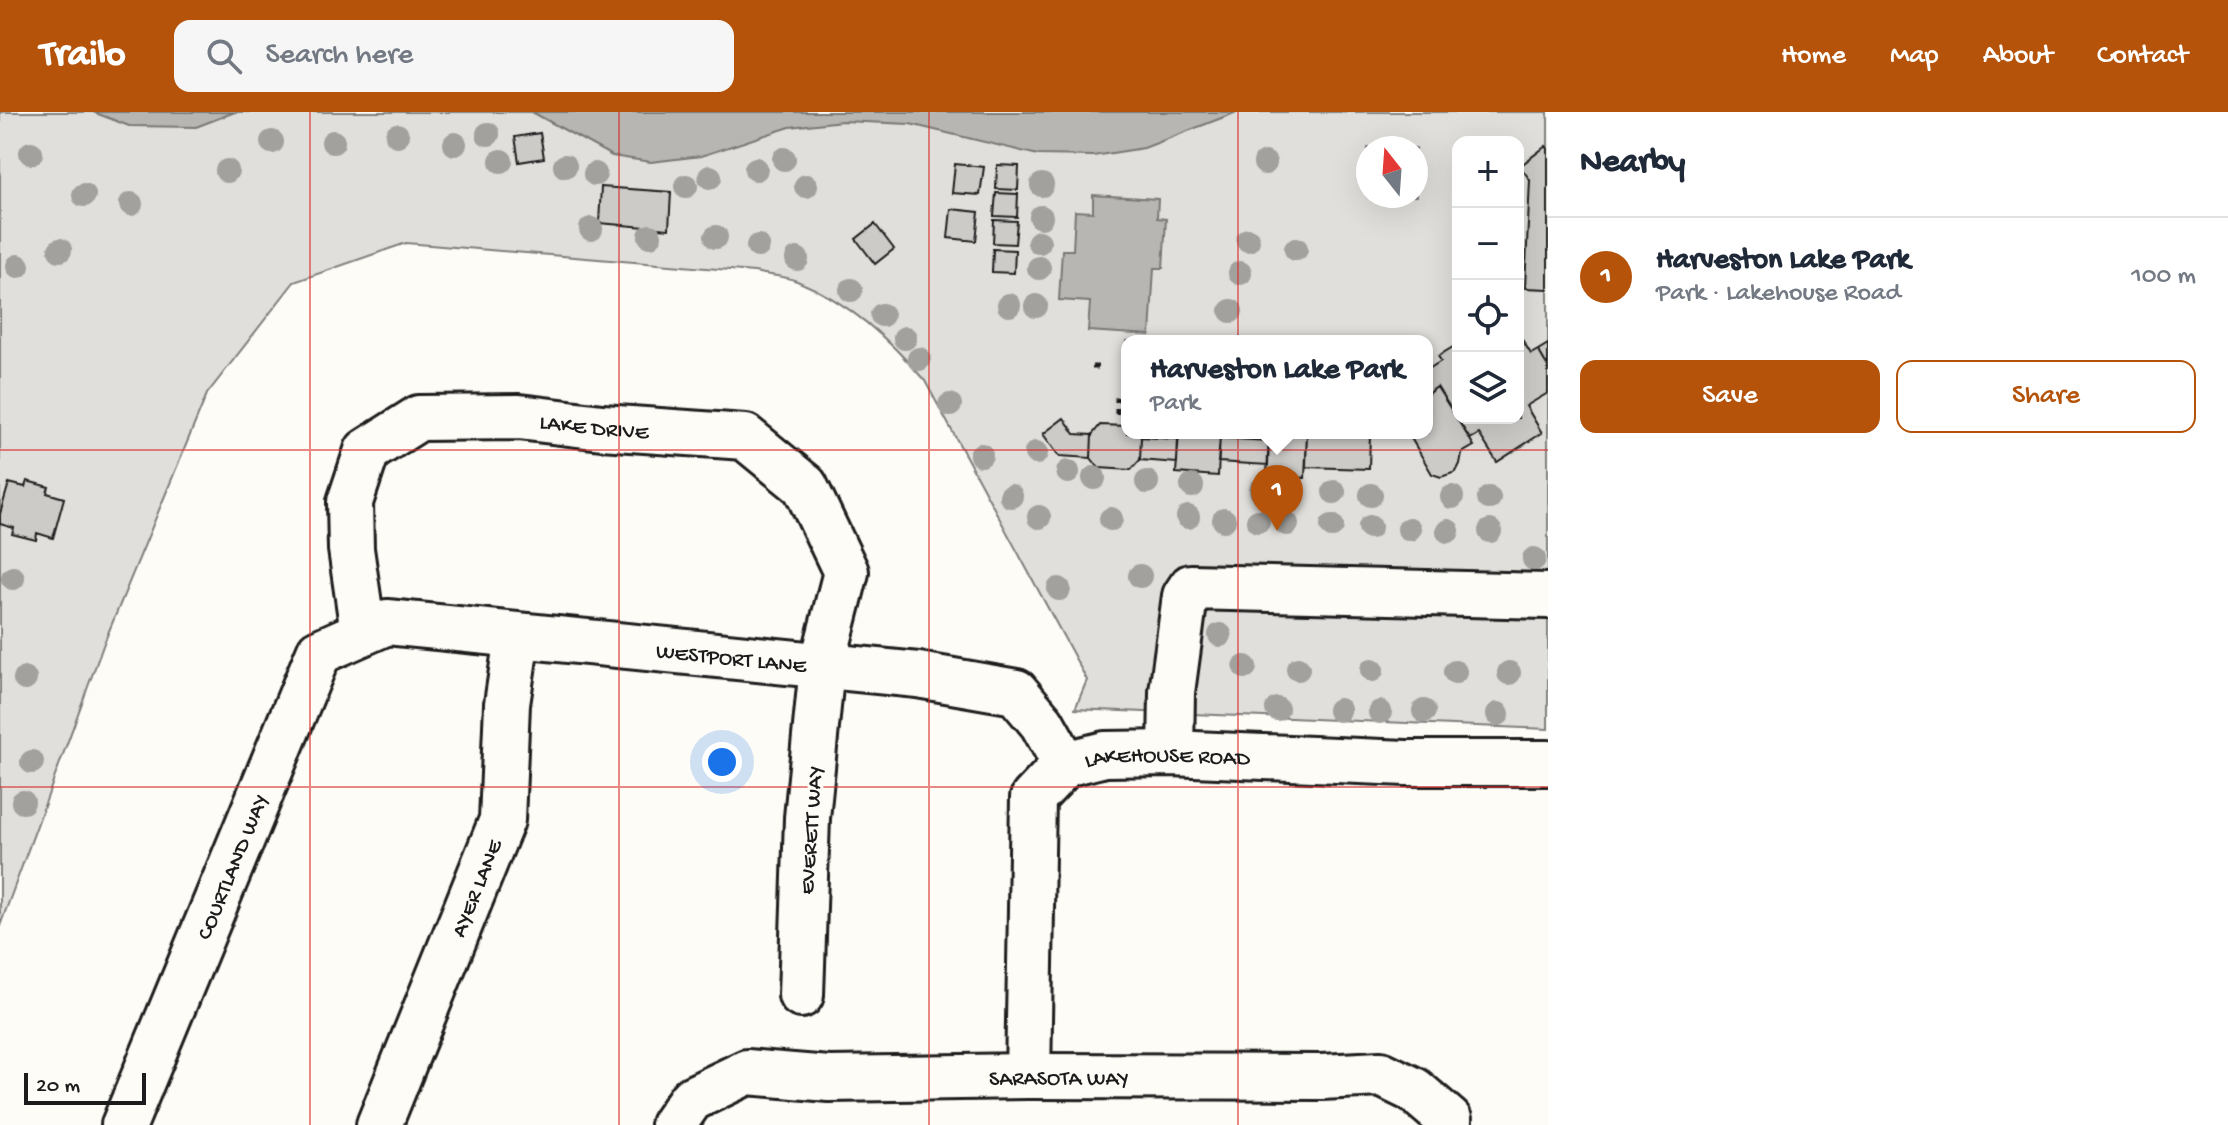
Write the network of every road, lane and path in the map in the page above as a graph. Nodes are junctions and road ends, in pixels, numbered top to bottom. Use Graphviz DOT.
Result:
graph roads {
  1 [pos="1092,367"];
  2 [pos="1101,367"];
  3 [pos="1117,397"];
  4 [pos="1117,414"];
  5 [pos="1548,596"];
  6 [pos="363,632"];
  7 [pos="517,637"];
  8 [pos="822,666"];
  9 [pos="1171,753"];
  10 [pos="1548,763"];
  11 [pos="1065,764"];
  12 [pos="801,995"];
  13 [pos="1028,1076"];
  14 [pos="1448,1122"];
  15 [pos="124,1125"];
  16 [pos="379,1125"];
  17 [pos="673,1125"];
  1 -- 2 [label="path"];
  3 -- 4 [label="path"];
  5 -- 9 [label="street"];
  6 -- 7 [label="street, WESTPORT LANE"];
  6 -- 8 [label="street, LAKE DRIVE"];
  6 -- 15 [label="street, COURTLAND WAY"];
  7 -- 8 [label="street, WESTPORT LANE"];
  7 -- 16 [label="street, AYER LANE"];
  8 -- 11 [label="street, WESTPORT LANE"];
  8 -- 12 [label="street, EVERETT WAY"];
  9 -- 10 [label="street, LAKEHOUSE ROAD"];
  9 -- 11 [label="street, LAKEHOUSE ROAD"];
  11 -- 13 [label="street, LAKEHOUSE ROAD"];
  13 -- 14 [label="street, SARASOTA WAY"];
  13 -- 17 [label="street, SARASOTA WAY"];
}
